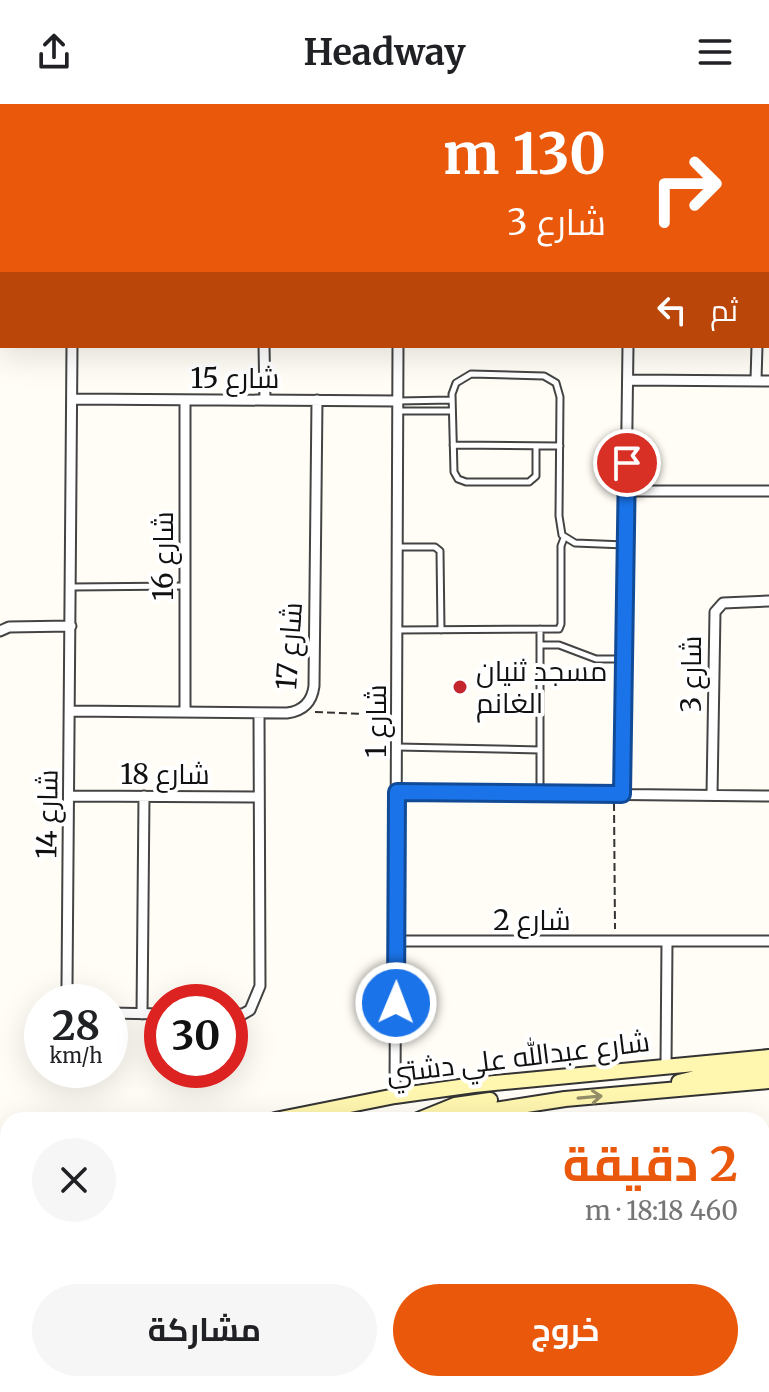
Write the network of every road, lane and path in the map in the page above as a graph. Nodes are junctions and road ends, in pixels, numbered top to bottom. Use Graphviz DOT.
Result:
graph roads {
  1 [pos="72,348"];
  2 [pos="264,348"];
  3 [pos="398,348"];
  4 [pos="628,348"];
  5 [pos="757,348"];
  6 [pos="628,380"];
  7 [pos="756,380"];
  8 [pos="769,381"];
  9 [pos="72,399"];
  10 [pos="265,400"];
  11 [pos="317,400"];
  12 [pos="452,400"];
  13 [pos="185,401"];
  14 [pos="398,406"];
  15 [pos="452,411"];
  16 [pos="453,445"];
  17 [pos="536,446"];
  18 [pos="560,446"];
  19 [pos="627,491"];
  20 [pos="769,491"];
  21 [pos="564,538"];
  22 [pos="626,545"];
  23 [pos="398,547"];
  24 [pos="185,586"];
  25 [pos="72,587"];
  26 [pos="769,601"];
  27 [pos="71,626"];
  28 [pos="3,627"];
  29 [pos="540,629"];
  30 [pos="398,630"];
  31 [pos="441,630"];
  32 [pos="540,645"];
  33 [pos="624,659"];
  34 [pos="302,708"];
  35 [pos="71,711"];
  36 [pos="185,712"];
  37 [pos="259,713"];
  38 [pos="397,715"];
  39 [pos="397,747"];
  40 [pos="540,750"];
  41 [pos="397,792"];
  42 [pos="540,793"];
  43 [pos="618,794"];
  44 [pos="712,795"];
  45 [pos="70,796"];
  46 [pos="144,796"];
  47 [pos="769,796"];
  48 [pos="259,797"];
  49 [pos="397,941"];
  50 [pos="769,941"];
  51 [pos="615,942"];
  52 [pos="667,942"];
  53 [pos="67,984"];
  54 [pos="248,1011"];
  55 [pos="128,1014"];
  56 [pos="142,1014"];
  57 [pos="769,1057"];
  58 [pos="666,1066"];
  59 [pos="769,1071"];
  60 [pos="537,1078"];
  61 [pos="769,1081"];
  62 [pos="661,1091"];
  63 [pos="395,1096"];
  64 [pos="321,1111"];
  65 [pos="316,1112"];
  66 [pos="438,1112"];
  67 [pos="481,1112"];
  1 -- 9 [label="street, شارع 14"];
  2 -- 10 [label="street"];
  3 -- 14 [label="street, شارع 1"];
  4 -- 6 [label="street"];
  5 -- 7 [label="street"];
  6 -- 7 [label="street"];
  6 -- 19 [label="street"];
  7 -- 8 [label="street"];
  9 -- 13 [label="street, شارع 15"];
  9 -- 25 [label="street, شارع 14"];
  10 -- 11 [label="street, شارع 15"];
  10 -- 13 [label="street, شارع 15"];
  11 -- 14 [label="street, شارع 15"];
  11 -- 34 [label="street, شارع 17"];
  12 -- 14 [label="lane"];
  12 -- 15 [label="lane"];
  12 -- 18 [label="lane"];
  13 -- 24 [label="street, شارع 16"];
  14 -- 15 [label="lane"];
  14 -- 23 [label="street, شارع 1"];
  15 -- 16 [label="lane"];
  16 -- 17 [label="lane"];
  16 -- 17 [label="lane"];
  17 -- 18 [label="lane"];
  18 -- 21 [label="lane"];
  19 -- 20 [label="street"];
  19 -- 22 [label="street"];
  21 -- 22 [label="lane"];
  21 -- 29 [label="lane"];
  22 -- 33 [label="street"];
  23 -- 30 [label="street, شارع 1"];
  23 -- 31 [label="lane"];
  24 -- 25 [label="lane"];
  24 -- 36 [label="street, شارع 16"];
  25 -- 27 [label="street, شارع 14"];
  26 -- 44 [label="street, شارع 3"];
  27 -- 28 [label="street"];
  27 -- 35 [label="street, شارع 14"];
  29 -- 31 [label="lane"];
  29 -- 32 [label="lane"];
  30 -- 31 [label="lane"];
  30 -- 38 [label="street, شارع 1"];
  32 -- 33 [label="lane"];
  32 -- 40 [label="lane"];
  33 -- 43 [label="street"];
  34 -- 37 [label="street, شارع 17"];
  34 -- 38 [label="path"];
  35 -- 36 [label="street, شارع 17"];
  35 -- 45 [label="street, شارع 14"];
  36 -- 37 [label="street, شارع 17"];
  37 -- 48 [label="street"];
  38 -- 39 [label="street, شارع 1"];
  39 -- 40 [label="lane"];
  39 -- 41 [label="street, شارع 1"];
  40 -- 42 [label="lane"];
  41 -- 42 [label="street"];
  41 -- 49 [label="street, شارع 1"];
  42 -- 43 [label="street"];
  43 -- 44 [label="street"];
  43 -- 51 [label="path"];
  44 -- 47 [label="street"];
  45 -- 46 [label="street, شارع 18"];
  45 -- 53 [label="street, شارع 14"];
  46 -- 48 [label="street, شارع 18"];
  46 -- 56 [label="street"];
  48 -- 54 [label="street"];
  49 -- 51 [label="street, شارع 2"];
  49 -- 63 [label="street, شارع 1"];
  50 -- 52 [label="street, شارع 2"];
  51 -- 52 [label="street, شارع 2"];
  52 -- 58 [label="street"];
  55 -- 56 [label="street"];
  57 -- 58 [label="main road, شارع عبدالله علي دشتي"];
  58 -- 60 [label="main road, شارع عبدالله علي دشتي"];
  59 -- 62 [label="main road"];
  60 -- 63 [label="main road, شارع عبدالله علي دشتي"];
  60 -- 66 [label="main road"];
  61 -- 62 [label="main road, شارع عبدالله علي دشتي"];
  67 -- 62 [label="main road, شارع عبدالله علي دشتي, one-way"];
  63 -- 64 [label="main road, شارع عبدالله علي دشتي"];
  64 -- 65 [label="main road, شارع عبدالله علي دشتي"];
}
